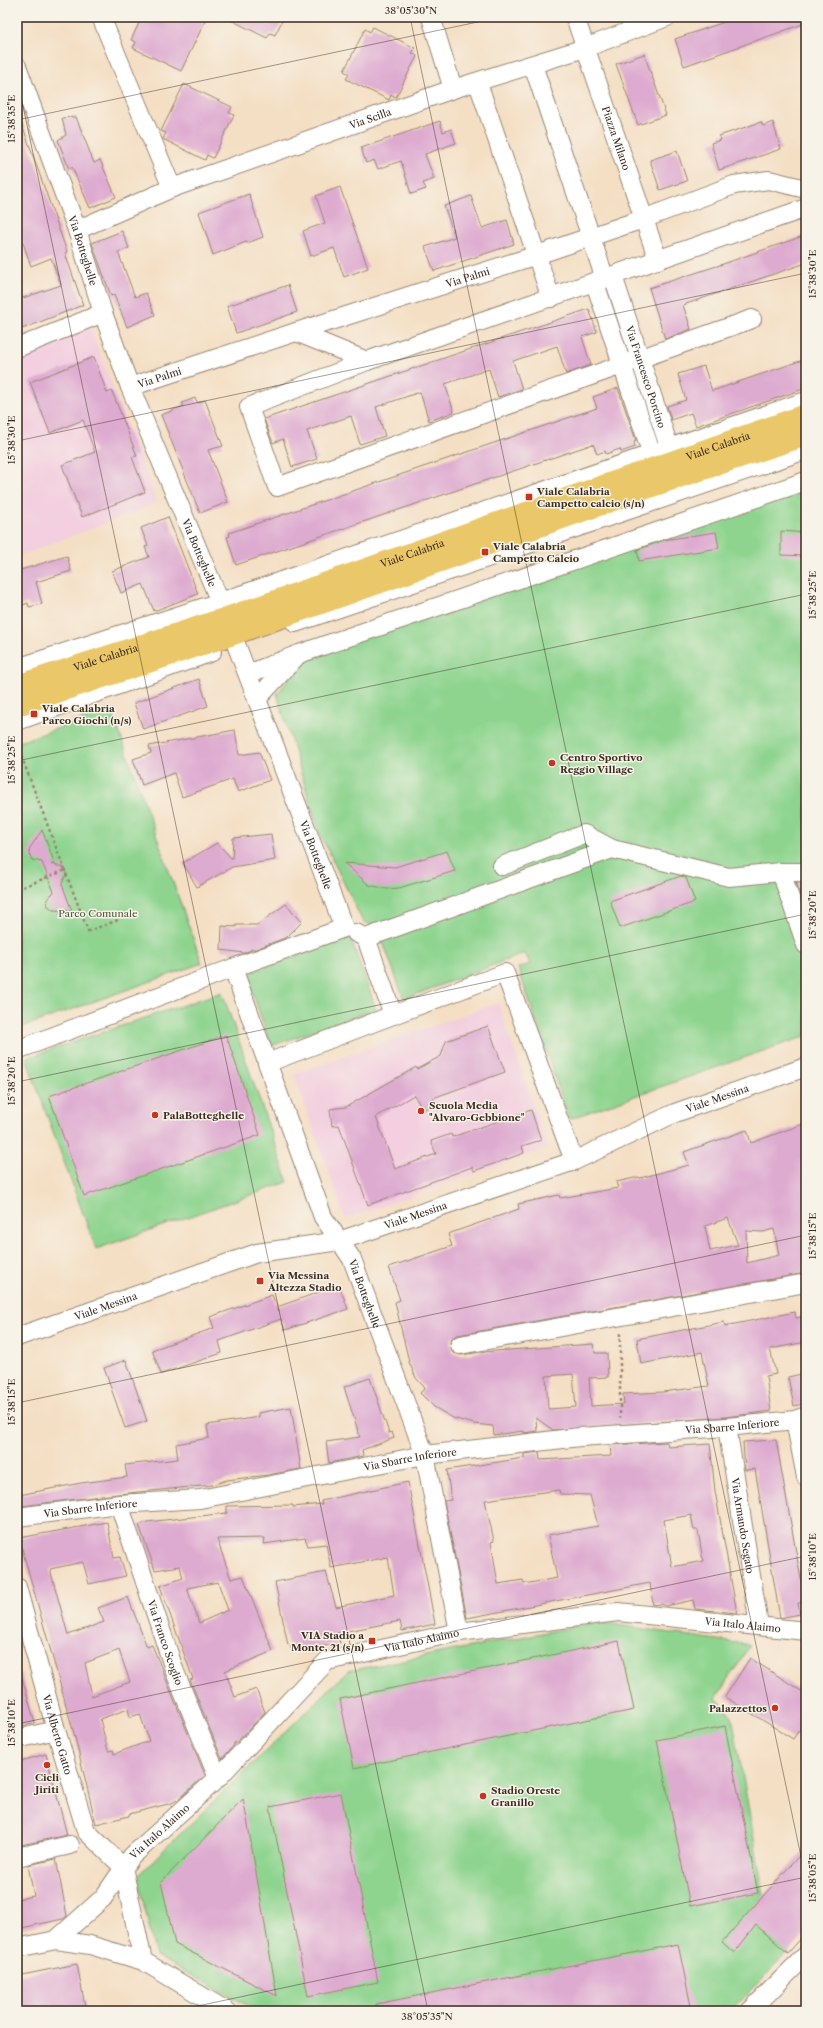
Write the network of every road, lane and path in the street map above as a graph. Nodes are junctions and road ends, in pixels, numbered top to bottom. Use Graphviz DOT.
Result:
graph roads {
  1 [pos="101,17"];
  2 [pos="431,17"];
  3 [pos="575,17"];
  4 [pos="667,17"];
  5 [pos="585,48"];
  6 [pos="532,65"];
  7 [pos="17,66"];
  8 [pos="478,83"];
  9 [pos="453,89"];
  10 [pos="23,98"];
  11 [pos="172,188"];
  12 [pos="806,189"];
  13 [pos="806,208"];
  14 [pos="643,219"];
  15 [pos="77,230"];
  16 [pos="591,236"];
  17 [pos="537,255"];
  18 [pos="658,260"];
  19 [pos="604,279"];
  20 [pos="551,298"];
  21 [pos="102,313"];
  22 [pos="752,319"];
  23 [pos="296,332"];
  24 [pos="17,348"];
  25 [pos="640,359"];
  26 [pos="367,361"];
  27 [pos="622,365"];
  28 [pos="130,387"];
  29 [pos="806,401"];
  30 [pos="806,415"];
  31 [pos="806,435"];
  32 [pos="806,450"];
  33 [pos="665,465"];
  34 [pos="806,481"];
  35 [pos="229,624"];
  36 [pos="299,654"];
  37 [pos="17,668"];
  38 [pos="248,674"];
  39 [pos="17,686"];
  40 [pos="258,698"];
  41 [pos="17,705"];
  42 [pos="17,721"];
  43 [pos="17,745"];
  44 [pos="612,849"];
  45 [pos="502,866"];
  46 [pos="66,870"];
  47 [pos="781,872"];
  48 [pos="806,872"];
  49 [pos="17,889"];
  50 [pos="122,916"];
  51 [pos="344,928"];
  52 [pos="366,938"];
  53 [pos="806,945"];
  54 [pos="233,968"];
  55 [pos="394,1015"];
  56 [pos="17,1050"];
  57 [pos="267,1063"];
  58 [pos="806,1067"];
  59 [pos="574,1161"];
  60 [pos="340,1241"];
  61 [pos="806,1283"];
  62 [pos="619,1317"];
  63 [pos="17,1337"];
  64 [pos="460,1345"];
  65 [pos="800,1418"];
  66 [pos="727,1427"];
  67 [pos="620,1434"];
  68 [pos="425,1455"];
  69 [pos="806,1477"];
  70 [pos="119,1504"];
  71 [pos="17,1516"];
  72 [pos="17,1587"];
  73 [pos="759,1625"];
  74 [pos="459,1632"];
  75 [pos="806,1632"];
  76 [pos="56,1730"];
  77 [pos="17,1739"];
  78 [pos="218,1778"];
  79 [pos="70,1845"];
  80 [pos="17,1857"];
  81 [pos="123,1867"];
  82 [pos="56,1940"];
  83 [pos="17,1948"];
  84 [pos="806,1955"];
  85 [pos="143,1961"];
  86 [pos="223,2009"];
  87 [pos="201,2011"];
  88 [pos="750,2011"];
  1 -- 11 [label="street"];
  2 -- 9 [label="street"];
  3 -- 5 [label="street, Piazza Milano"];
  4 -- 5 [label="street, Via Scilla"];
  5 -- 6 [label="street, Via Scilla"];
  5 -- 14 [label="street, Piazza Milano"];
  6 -- 8 [label="street, Via Scilla"];
  6 -- 16 [label="street"];
  7 -- 10 [label="street, Via Botteghelle"];
  8 -- 9 [label="street, Via Scilla"];
  8 -- 17 [label="street"];
  9 -- 11 [label="street, Via Scilla"];
  10 -- 15 [label="street, Via Botteghelle"];
  11 -- 15 [label="street, Via Scilla"];
  12 -- 14 [label="street, Via Palmi"];
  13 -- 18 [label="street"];
  14 -- 16 [label="street, Via Palmi"];
  14 -- 18 [label="street, Piazza Milano"];
  15 -- 21 [label="street, Via Botteghelle"];
  16 -- 17 [label="street, Via Palmi"];
  16 -- 19 [label="street"];
  17 -- 20 [label="street"];
  17 -- 23 [label="street, Via Palmi"];
  18 -- 19 [label="street"];
  19 -- 20 [label="street"];
  19 -- 25 [label="street, Via Francesco Porcino"];
  19 -- 27 [label="street, Via Francesco Porcino"];
  20 -- 26 [label="street"];
  21 -- 24 [label="street"];
  21 -- 28 [label="street, Via Botteghelle"];
  22 -- 25 [label="street"];
  23 -- 26 [label="street"];
  23 -- 28 [label="street, Via Palmi"];
  25 -- 27 [label="street"];
  25 -- 33 [label="street, Via Francesco Porcino"];
  26 -- 27 [label="street"];
  27 -- 33 [label="street, Via Francesco Porcino"];
  28 -- 35 [label="street, Via Botteghelle"];
  29 -- 33 [label="street, Viale Calabria"];
  30 -- 33 [label="main road, Viale Calabria"];
  31 -- 33 [label="main road, Viale Calabria"];
  32 -- 35 [label="street, Viale Calabria"];
  33 -- 35 [label="main road, Viale Calabria"];
  34 -- 36 [label="street"];
  35 -- 37 [label="street, Viale Calabria"];
  35 -- 38 [label="street, Via Botteghelle"];
  35 -- 39 [label="main road, Viale Calabria"];
  35 -- 41 [label="main road, Viale Calabria"];
  35 -- 42 [label="street, Viale Calabria"];
  36 -- 38 [label="street"];
  36 -- 40 [label="street"];
  38 -- 40 [label="street, Via Botteghelle"];
  40 -- 51 [label="street, Via Botteghelle"];
  43 -- 46 [label="path"];
  44 -- 45 [label="street"];
  44 -- 47 [label="street"];
  44 -- 52 [label="street"];
  46 -- 49 [label="path"];
  46 -- 50 [label="path"];
  47 -- 48 [label="street"];
  47 -- 53 [label="street"];
  51 -- 52 [label="street"];
  51 -- 54 [label="street"];
  52 -- 55 [label="street"];
  54 -- 56 [label="street"];
  54 -- 57 [label="street, Via Botteghelle"];
  55 -- 57 [label="street"];
  55 -- 59 [label="street"];
  57 -- 60 [label="street, Via Botteghelle"];
  58 -- 59 [label="street, Viale Messina"];
  59 -- 60 [label="street, Viale Messina"];
  60 -- 63 [label="street, Viale Messina"];
  60 -- 68 [label="street, Via Botteghelle"];
  61 -- 62 [label="street"];
  62 -- 64 [label="street"];
  62 -- 67 [label="path"];
  65 -- 66 [label="street, Via Sbarre Inferiore"];
  65 -- 69 [label="street"];
  66 -- 67 [label="street, Via Sbarre Inferiore"];
  66 -- 73 [label="street, Via Armando Segato"];
  67 -- 68 [label="street, Via Sbarre Inferiore"];
  68 -- 70 [label="street, Via Sbarre Inferiore"];
  68 -- 74 [label="street, Via Botteghelle"];
  70 -- 71 [label="street, Via Sbarre Inferiore"];
  70 -- 78 [label="street, Via Franco Scoglio"];
  72 -- 76 [label="street, Via Alberto Gatto"];
  73 -- 74 [label="street, Via Italo Alaimo"];
  73 -- 75 [label="street, Via Italo Alaimo"];
  74 -- 78 [label="street, Via Italo Alaimo"];
  76 -- 77 [label="street"];
  76 -- 81 [label="street, Via Alberto Gatto"];
  78 -- 81 [label="street, Via Italo Alaimo"];
  79 -- 80 [label="street"];
  81 -- 82 [label="street, Via Italo Alaimo"];
  81 -- 85 [label="street"];
  82 -- 83 [label="street"];
  82 -- 85 [label="street"];
  84 -- 88 [label="street"];
  85 -- 86 [label="street"];
  86 -- 87 [label="street"];
}
